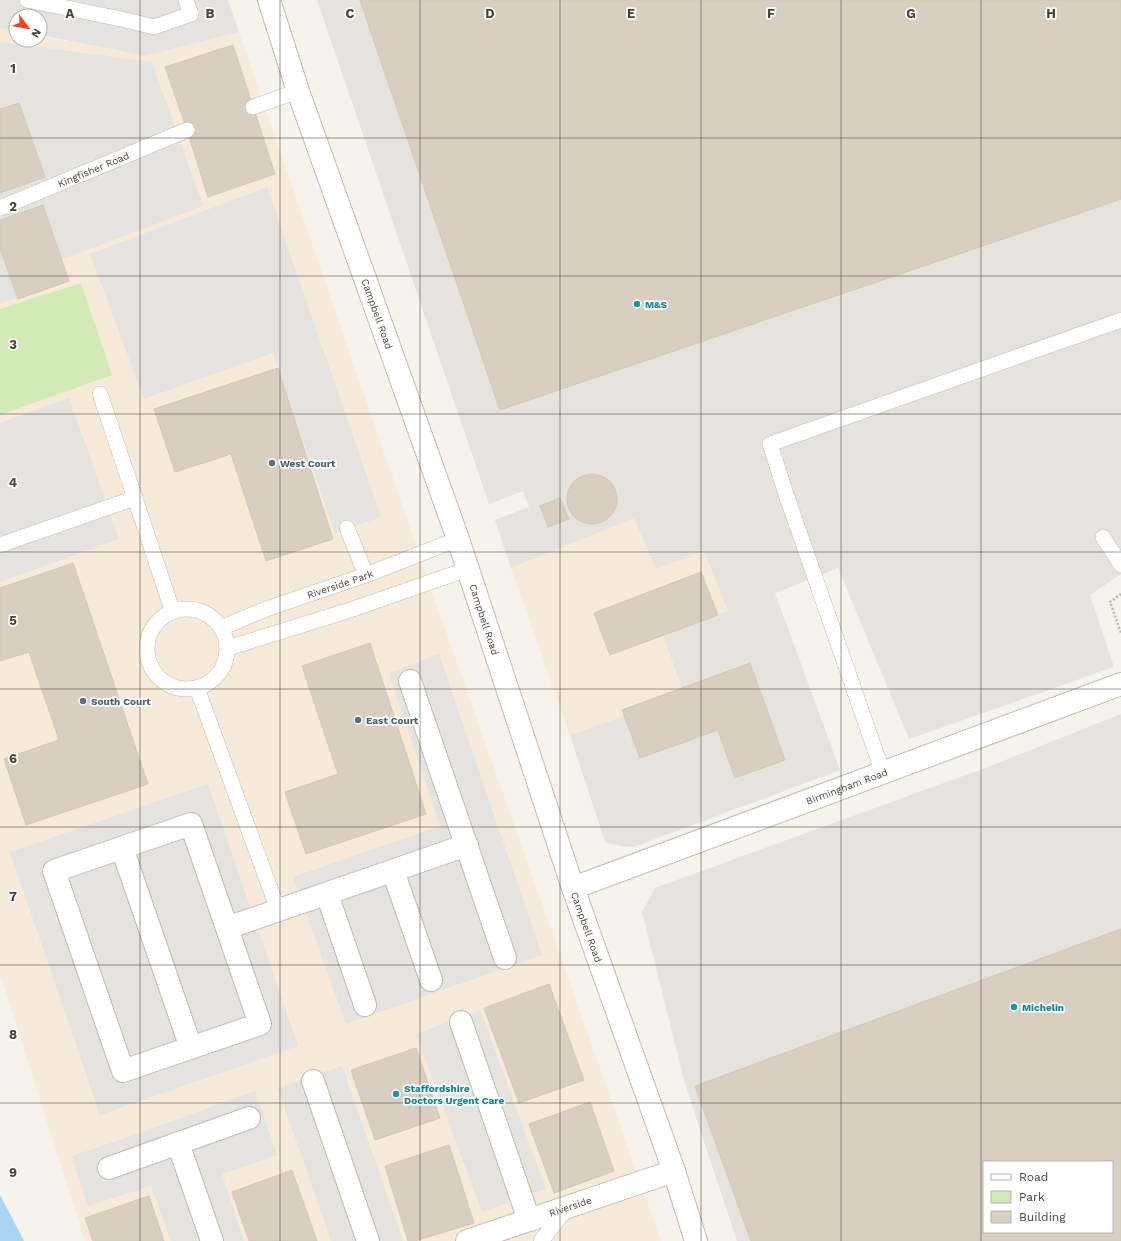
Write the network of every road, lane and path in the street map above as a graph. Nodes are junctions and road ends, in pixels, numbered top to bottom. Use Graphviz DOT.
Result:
graph roads {
  1 [pos="27,0"];
  2 [pos="186,0"];
  3 [pos="269,0"];
  4 [pos="298,91"];
  5 [pos="253,107"];
  6 [pos="187,130"];
  7 [pos="0,208"];
  8 [pos="1121,320"];
  9 [pos="100,394"];
  10 [pos="136,498"];
  11 [pos="348,528"];
  12 [pos="1103,537"];
  13 [pos="458,539"];
  14 [pos="0,545"];
  15 [pos="1121,565"];
  16 [pos="468,569"];
  17 [pos="366,575"];
  18 [pos="1121,594"];
  19 [pos="172,610"];
  20 [pos="221,628"];
  21 [pos="1121,633"];
  22 [pos="228,648"];
  23 [pos="410,681"];
  24 [pos="1121,684"];
  25 [pos="197,688"];
  26 [pos="883,772"];
  27 [pos="467,845"];
  28 [pos="122,848"];
  29 [pos="394,871"];
  30 [pos="573,888"];
  31 [pos="327,894"];
  32 [pos="278,910"];
  33 [pos="227,928"];
  34 [pos="505,958"];
  35 [pos="431,980"];
  36 [pos="365,1005"];
  37 [pos="462,1022"];
  38 [pos="191,1048"];
  39 [pos="313,1081"];
  40 [pos="248,1118"];
  41 [pos="178,1143"];
  42 [pos="109,1168"];
  43 [pos="674,1171"];
  44 [pos="568,1207"];
  45 [pos="529,1220"];
  46 [pos="212,1241"];
  47 [pos="368,1241"];
  48 [pos="467,1241"];
  49 [pos="541,1241"];
  50 [pos="696,1241"];
  1 -- 2 [label="lane"];
  3 -- 4 [label="street, Campbell Road"];
  4 -- 5 [label="lane"];
  4 -- 13 [label="street, Campbell Road"];
  6 -- 7 [label="lane, Kingfisher Road"];
  8 -- 26 [label="lane"];
  9 -- 10 [label="lane"];
  10 -- 14 [label="lane"];
  10 -- 19 [label="lane"];
  11 -- 17 [label="lane"];
  12 -- 15 [label="lane"];
  13 -- 16 [label="street, Campbell Road"];
  13 -- 17 [label="lane, Riverside Park"];
  16 -- 22 [label="lane"];
  16 -- 30 [label="street, Campbell Road"];
  17 -- 20 [label="lane, Riverside Park"];
  18 -- 21 [label="path"];
  19 -- 20 [label="lane"];
  19 -- 25 [label="lane"];
  20 -- 22 [label="lane"];
  22 -- 25 [label="lane"];
  23 -- 27 [label="street"];
  24 -- 26 [label="street, Birmingham Road"];
  25 -- 32 [label="lane"];
  26 -- 30 [label="street, Birmingham Road"];
  27 -- 29 [label="street"];
  27 -- 34 [label="street"];
  28 -- 33 [label="street"];
  28 -- 38 [label="street"];
  28 -- 38 [label="street"];
  29 -- 31 [label="street"];
  29 -- 35 [label="street"];
  30 -- 43 [label="street, Campbell Road"];
  31 -- 32 [label="street"];
  31 -- 36 [label="street"];
  32 -- 33 [label="street"];
  33 -- 38 [label="street"];
  37 -- 45 [label="street"];
  39 -- 47 [label="street"];
  40 -- 41 [label="street"];
  41 -- 42 [label="street"];
  41 -- 46 [label="street"];
  43 -- 44 [label="street, Riverside"];
  43 -- 50 [label="street, Campbell Road"];
  44 -- 45 [label="street, Riverside"];
  44 -- 49 [label="lane"];
  45 -- 48 [label="street, Riverside"];
}
